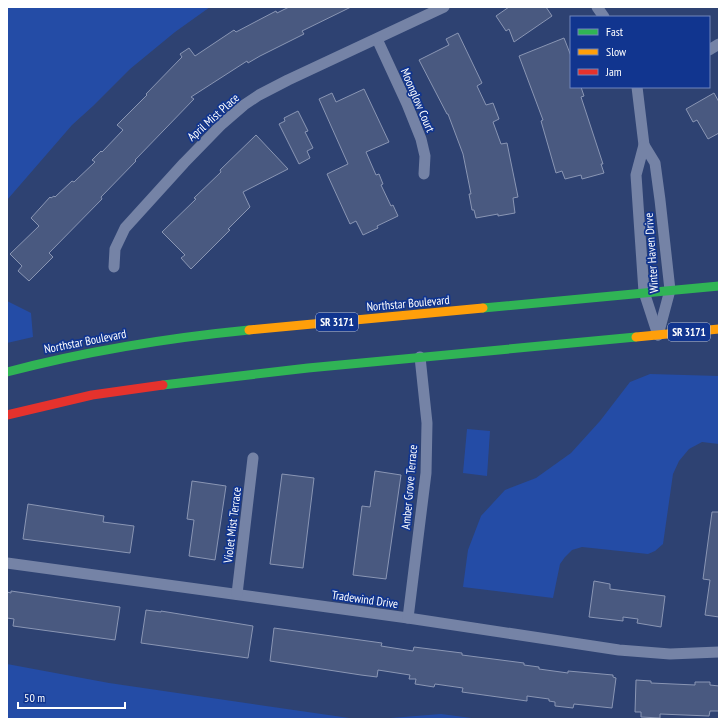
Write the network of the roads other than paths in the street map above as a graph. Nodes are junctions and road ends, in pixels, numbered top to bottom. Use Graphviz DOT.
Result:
graph roads {
  1 [pos="444,7"];
  2 [pos="597,7"];
  3 [pos="603,16"];
  4 [pos="377,39"];
  5 [pos="719,44"];
  6 [pos="710,49"];
  7 [pos="637,88"];
  8 [pos="644,145"];
  9 [pos="424,174"];
  10 [pos="114,267"];
  11 [pos="719,286"];
  12 [pos="670,290"];
  13 [pos="644,292"];
  14 [pos="719,329"];
  15 [pos="658,335"];
  16 [pos="420,358"];
  17 [pos="7,372"];
  18 [pos="7,415"];
  19 [pos="253,458"];
  20 [pos="7,563"];
  21 [pos="238,594"];
  22 [pos="408,618"];
  23 [pos="719,652"];
  1 -- 4 [label="street, April Mist Place"];
  2 -- 3 [label="street"];
  4 -- 9 [label="street, Moonglow Court"];
  4 -- 10 [label="street, April Mist Place"];
  5 -- 6 [label="street"];
  7 -- 8 [label="street, Winter Haven Drive"];
  8 -- 12 [label="street, Winter Haven Drive"];
  8 -- 13 [label="street, Winter Haven Drive"];
  11 -- 12 [label="main road, Northstar Boulevard / SR 3171"];
  12 -- 13 [label="main road, Northstar Boulevard / SR 3171"];
  12 -- 15 [label="street, Winter Haven Drive"];
  13 -- 15 [label="street, Winter Haven Drive"];
  13 -- 17 [label="main road, Northstar Boulevard / SR 3171"];
  14 -- 15 [label="main road, SR 3171"];
  15 -- 16 [label="main road, SR 3171"];
  16 -- 18 [label="main road, SR 3171"];
  16 -- 22 [label="street, Amber Grove Terrace"];
  19 -- 21 [label="street, Violet Mist Terrace"];
  20 -- 21 [label="street, Tradewind Drive"];
  21 -- 22 [label="street, Tradewind Drive"];
  22 -- 23 [label="street, Tradewind Drive"];
}
